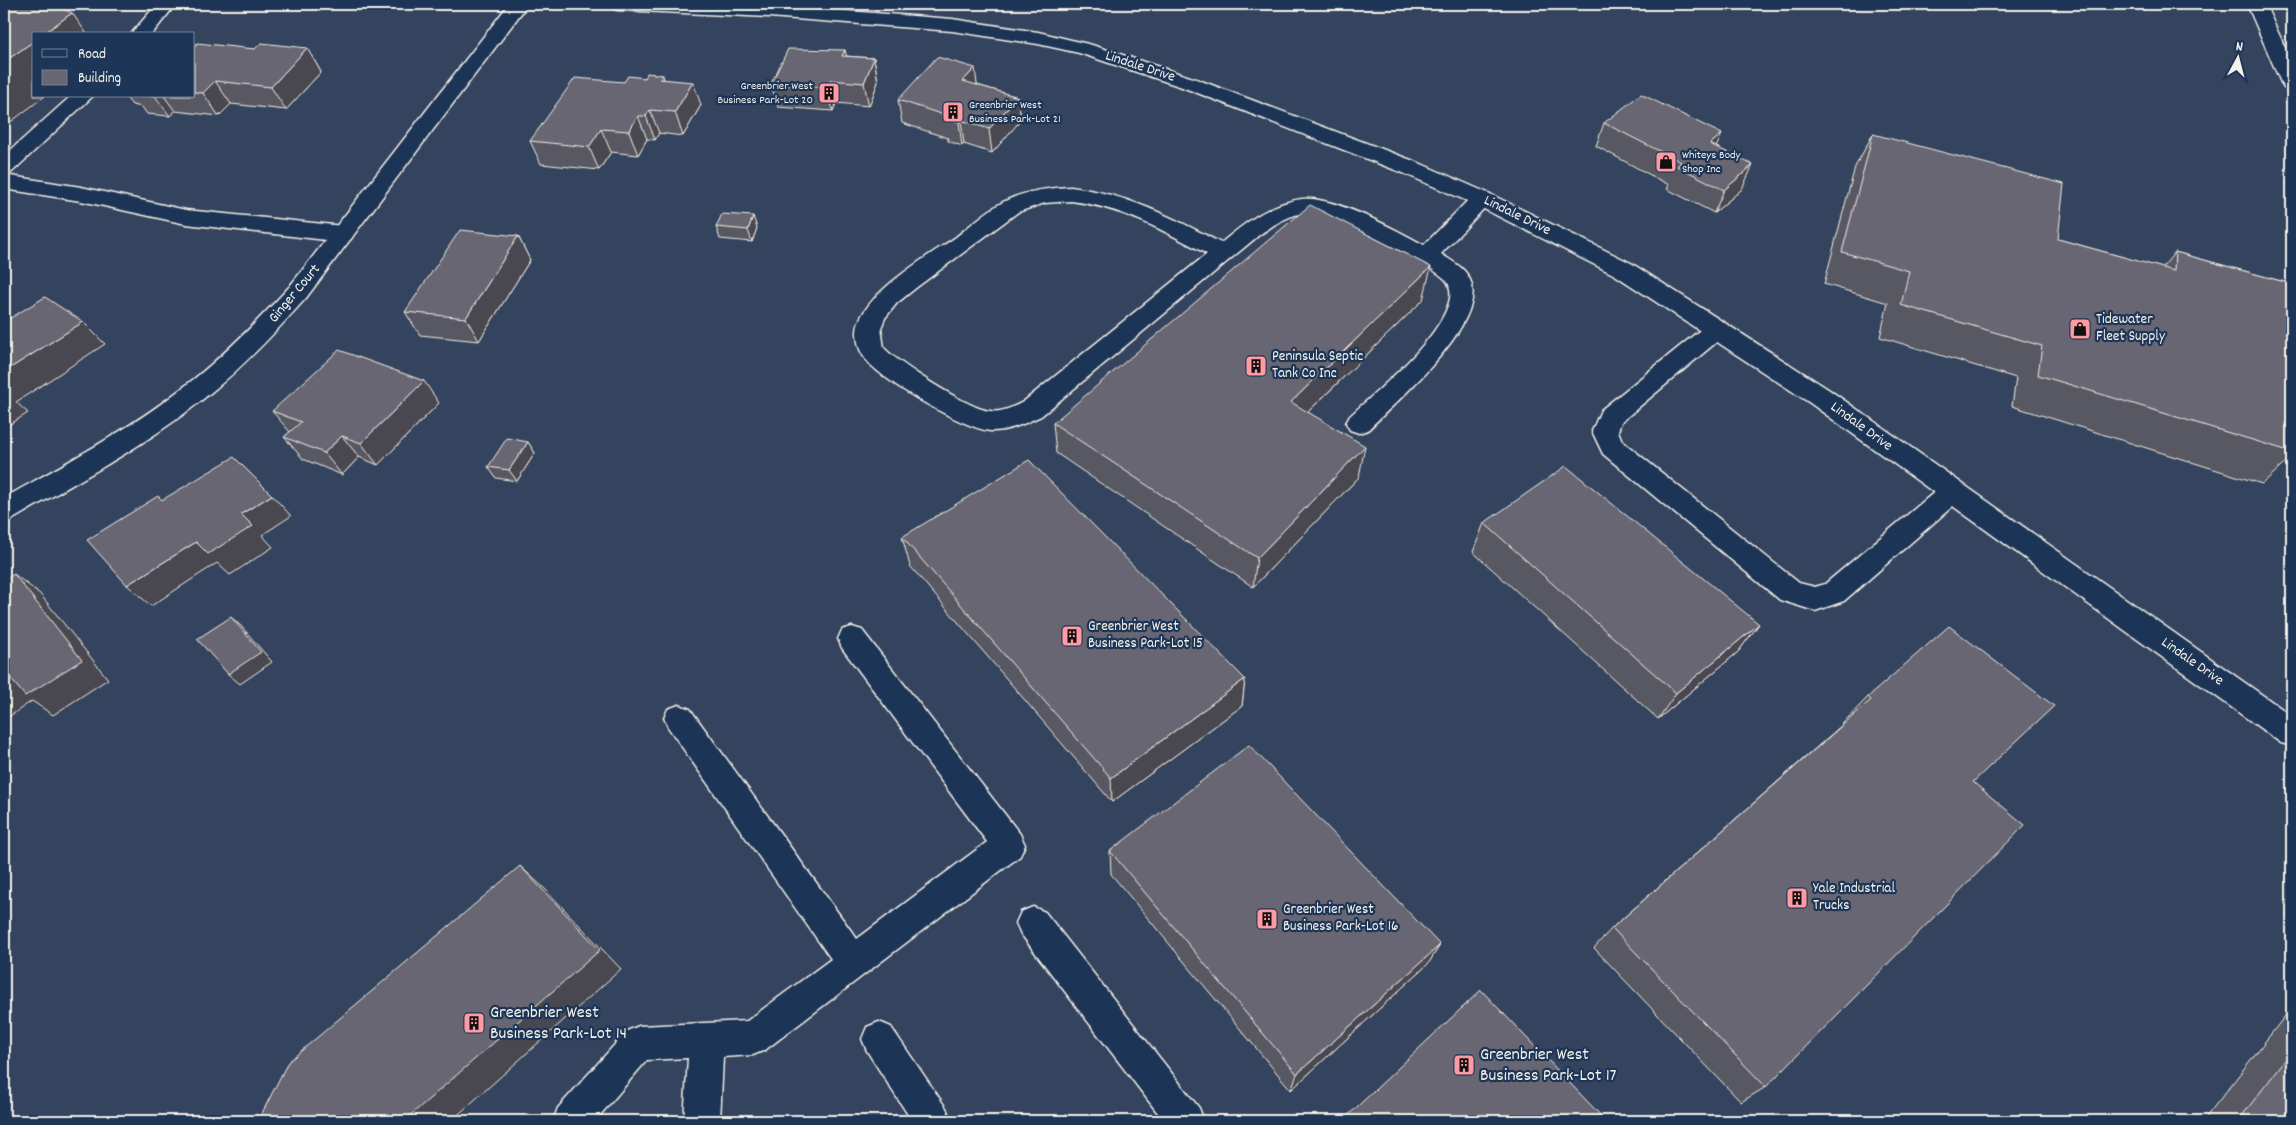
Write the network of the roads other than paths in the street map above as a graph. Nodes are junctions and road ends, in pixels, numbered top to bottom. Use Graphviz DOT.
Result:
graph roads {
  1 [pos="167,4"];
  2 [pos="519,4"];
  3 [pos="618,4"];
  4 [pos="2256,4"];
  5 [pos="143,32"];
  6 [pos="2292,85"];
  7 [pos="81,98"];
  8 [pos="4,167"];
  9 [pos="4,182"];
  10 [pos="1482,199"];
  11 [pos="343,234"];
  12 [pos="1222,253"];
  13 [pos="1426,256"];
  14 [pos="1717,329"];
  15 [pos="1359,423"];
  16 [pos="1952,492"];
  17 [pos="4,512"];
  18 [pos="852,639"];
  19 [pos="679,718"];
  20 [pos="2292,733"];
  21 [pos="1033,922"];
  22 [pos="853,962"];
  23 [pos="879,1039"];
  24 [pos="707,1040"];
  25 [pos="571,1121"];
  26 [pos="702,1121"];
  27 [pos="933,1121"];
  28 [pos="1186,1121"];
  1 -- 5 [label="street"];
  2 -- 11 [label="street, Ginger Court"];
  3 -- 10 [label="street, Lindale Drive"];
  4 -- 6 [label="street"];
  7 -- 8 [label="street"];
  9 -- 11 [label="street"];
  10 -- 13 [label="street"];
  10 -- 14 [label="street, Lindale Drive"];
  11 -- 17 [label="street, Ginger Court"];
  12 -- 12 [label="street"];
  12 -- 13 [label="street"];
  13 -- 15 [label="street"];
  14 -- 16 [label="street, Lindale Drive"];
  14 -- 16 [label="street"];
  16 -- 20 [label="street, Lindale Drive"];
  18 -- 22 [label="street"];
  19 -- 22 [label="street"];
  21 -- 28 [label="street"];
  22 -- 24 [label="street"];
  23 -- 27 [label="street"];
  24 -- 25 [label="street"];
  24 -- 26 [label="street"];
}
